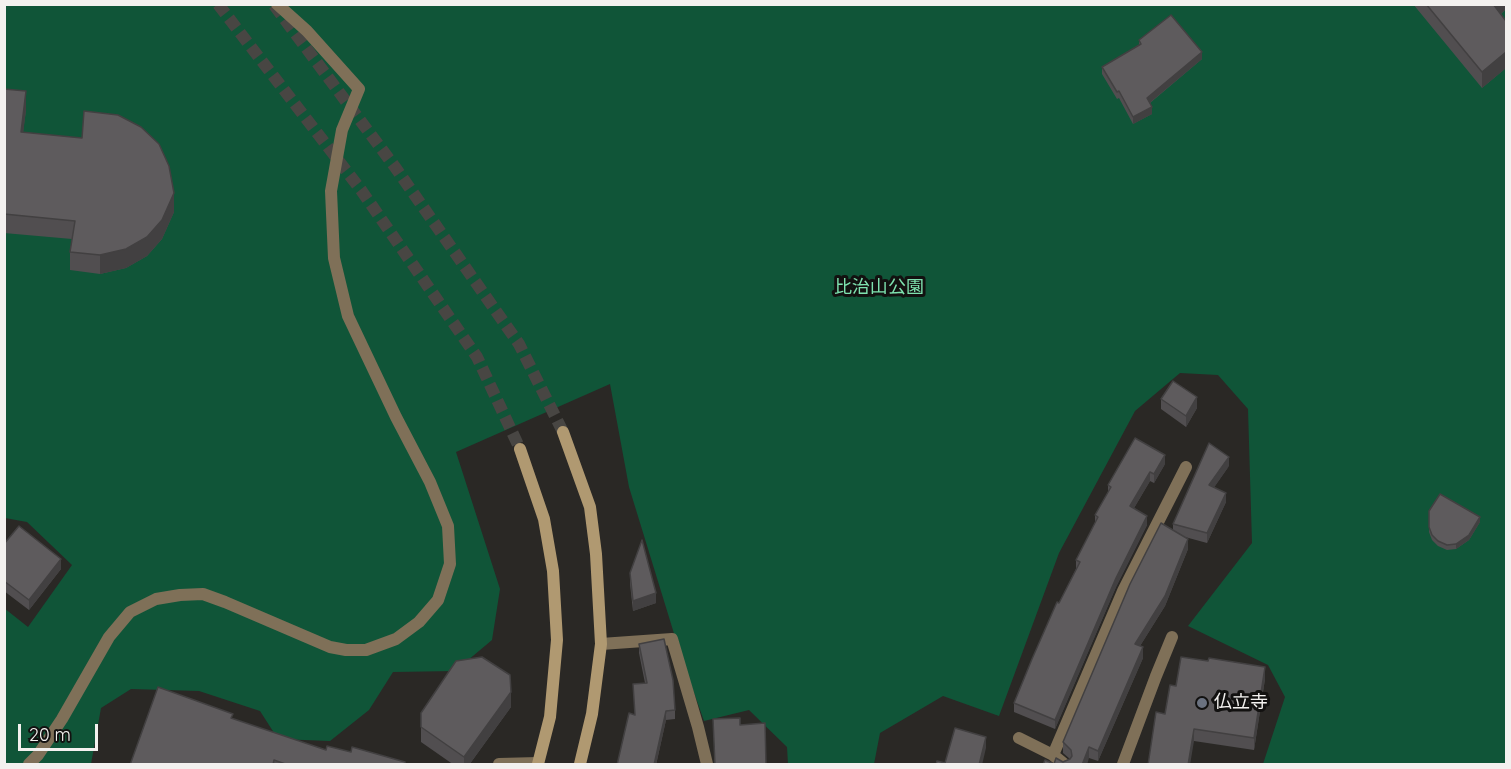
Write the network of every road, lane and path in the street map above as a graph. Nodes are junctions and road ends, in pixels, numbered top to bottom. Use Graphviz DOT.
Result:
graph roads {
  1 [pos="277,4"];
  2 [pos="563,432"];
  3 [pos="520,449"];
  4 [pos="1186,467"];
  5 [pos="1172,637"];
  6 [pos="601,644"];
  7 [pos="1019,738"];
  8 [pos="1053,755"];
  9 [pos="538,764"];
  10 [pos="29,765"];
  11 [pos="499,765"];
  12 [pos="580,765"];
  13 [pos="706,765"];
  14 [pos="1064,765"];
  15 [pos="1123,765"];
  1 -- 10 [label="street"];
  2 -- 6 [label="street"];
  3 -- 9 [label="street"];
  4 -- 8 [label="street"];
  5 -- 15 [label="street"];
  6 -- 12 [label="street"];
  6 -- 13 [label="street"];
  7 -- 8 [label="street"];
  8 -- 14 [label="street"];
  9 -- 11 [label="street"];
}
